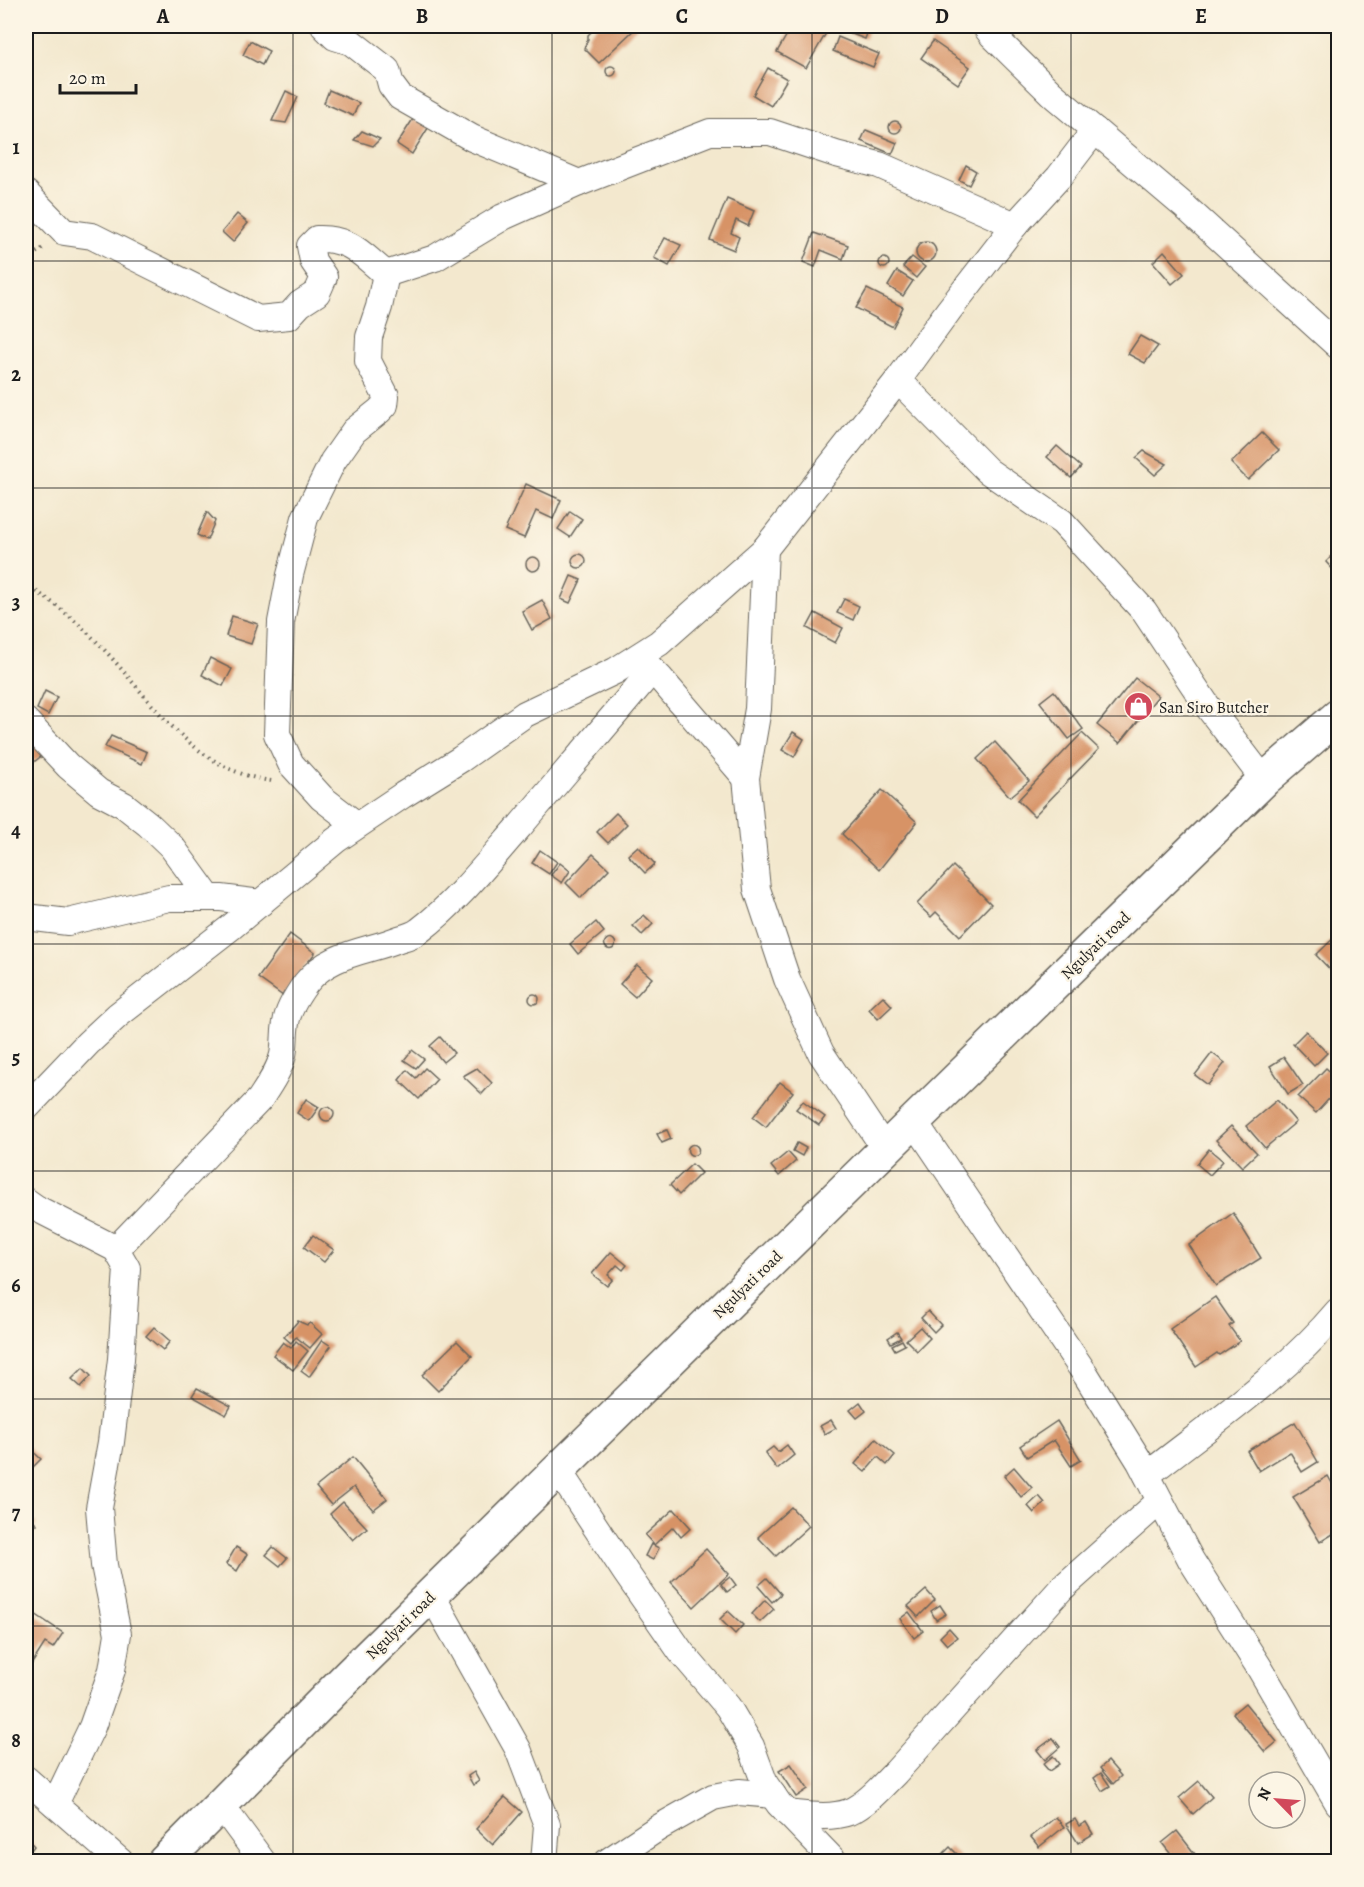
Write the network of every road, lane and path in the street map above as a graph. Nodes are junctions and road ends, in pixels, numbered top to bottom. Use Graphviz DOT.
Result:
graph roads {
  1 [pos="324,26"];
  2 [pos="985,26"];
  3 [pos="1095,130"];
  4 [pos="579,183"];
  5 [pos="26,193"];
  6 [pos="1015,225"];
  7 [pos="386,274"];
  8 [pos="1338,346"];
  9 [pos="898,380"];
  10 [pos="765,549"];
  11 [pos="26,585"];
  12 [pos="645,663"];
  13 [pos="1338,716"];
  14 [pos="26,721"];
  15 [pos="746,778"];
  16 [pos="1264,780"];
  17 [pos="311,787"];
  18 [pos="357,825"];
  19 [pos="209,898"];
  20 [pos="261,903"];
  21 [pos="26,917"];
  22 [pos="26,1108"];
  23 [pos="914,1121"];
  24 [pos="885,1149"];
  25 [pos="26,1201"];
  26 [pos="116,1249"];
  27 [pos="1338,1311"];
  28 [pos="558,1470"];
  29 [pos="1147,1475"];
  30 [pos="1160,1501"];
  31 [pos="431,1594"];
  32 [pos="26,1779"];
  33 [pos="1338,1803"];
  34 [pos="55,1804"];
  35 [pos="780,1804"];
  36 [pos="220,1805"];
  37 [pos="121,1862"];
  38 [pos="164,1862"];
  39 [pos="263,1862"];
  40 [pos="544,1862"];
  41 [pos="607,1862"];
  42 [pos="835,1862"];
  1 -- 4 [label="street"];
  2 -- 3 [label="street"];
  3 -- 6 [label="street"];
  3 -- 8 [label="street"];
  4 -- 6 [label="street"];
  4 -- 7 [label="street"];
  5 -- 7 [label="street"];
  6 -- 9 [label="street"];
  7 -- 17 [label="street"];
  9 -- 10 [label="street"];
  9 -- 16 [label="street"];
  10 -- 12 [label="street"];
  10 -- 15 [label="street"];
  11 -- 17 [label="path"];
  12 -- 15 [label="street"];
  12 -- 18 [label="street"];
  12 -- 26 [label="street"];
  13 -- 16 [label="main road, Ngulyati road"];
  14 -- 19 [label="street"];
  15 -- 24 [label="street"];
  16 -- 23 [label="main road, Ngulyati road"];
  17 -- 18 [label="street"];
  18 -- 20 [label="street"];
  19 -- 20 [label="street"];
  19 -- 21 [label="street"];
  20 -- 22 [label="street"];
  23 -- 24 [label="main road, Ngulyati road"];
  23 -- 29 [label="street"];
  24 -- 28 [label="main road, Ngulyati road"];
  25 -- 26 [label="street"];
  26 -- 34 [label="street"];
  27 -- 29 [label="street"];
  28 -- 31 [label="main road, Ngulyati road"];
  28 -- 35 [label="street"];
  29 -- 30 [label="street"];
  30 -- 33 [label="street"];
  30 -- 35 [label="street"];
  31 -- 36 [label="main road, Ngulyati road"];
  31 -- 40 [label="street"];
  32 -- 34 [label="street"];
  34 -- 37 [label="street"];
  35 -- 41 [label="street"];
  35 -- 42 [label="street"];
  36 -- 38 [label="main road, Ngulyati road"];
  36 -- 39 [label="street"];
}
